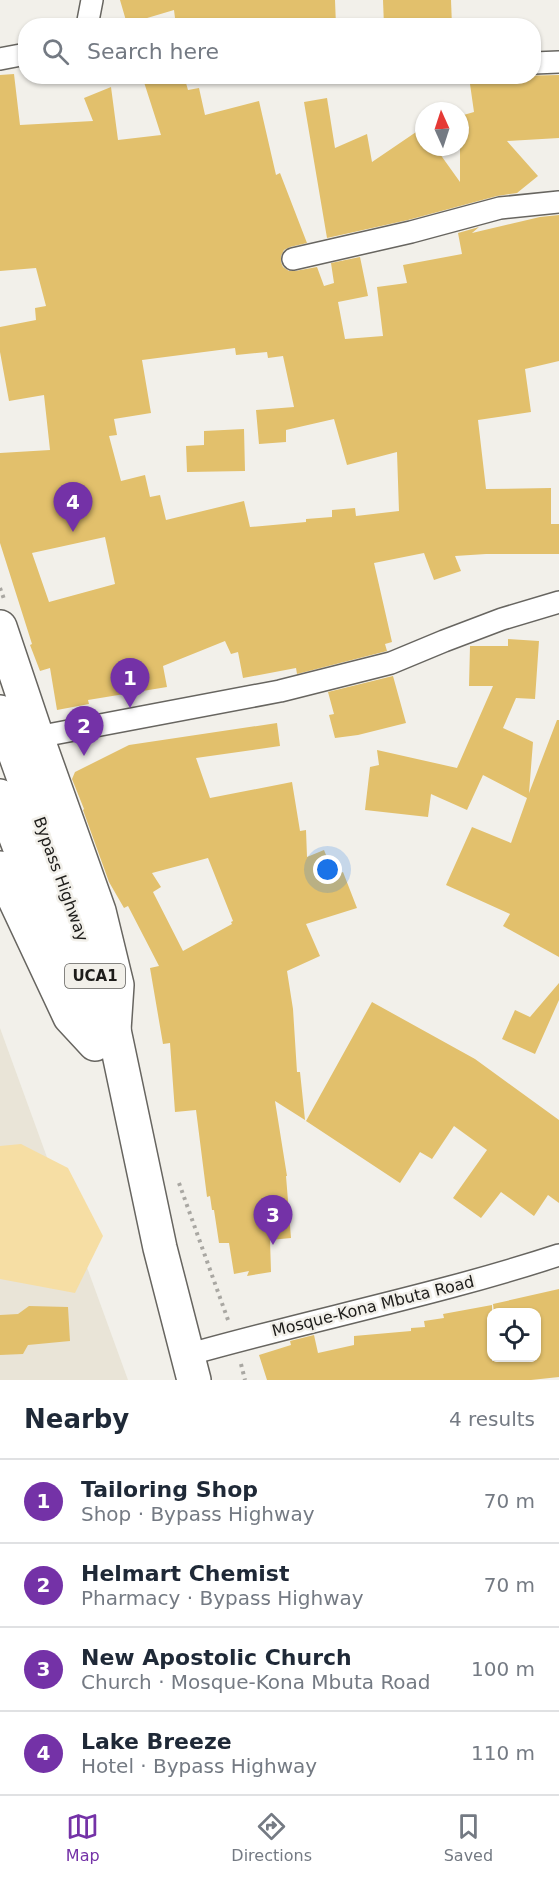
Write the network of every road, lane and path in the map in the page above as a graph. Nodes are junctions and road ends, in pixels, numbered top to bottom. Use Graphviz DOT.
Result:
graph roads {
  1 [pos="92,0"];
  2 [pos="89,18"];
  3 [pos="18,56"];
  4 [pos="0,59"];
  5 [pos="559,62"];
  6 [pos="541,63"];
  7 [pos="559,202"];
  8 [pos="293,259"];
  9 [pos="559,602"];
  10 [pos="0,627"];
  11 [pos="0,712"];
  12 [pos="37,737"];
  13 [pos="0,796"];
  14 [pos="0,868"];
  15 [pos="104,1037"];
  16 [pos="559,1255"];
  17 [pos="190,1367"];
  1 -- 2 [label="street"];
  3 -- 4 [label="street"];
  5 -- 6 [label="street"];
  7 -- 8 [label="street"];
  9 -- 12 [label="street"];
  10 -- 12 [label="main road"];
  11 -- 15 [label="main road, Bypass Highway / UCA1"];
  12 -- 15 [label="main road"];
  13 -- 15 [label="main road, Bypass Highway / UCA1"];
  14 -- 15 [label="main road"];
  15 -- 17 [label="main road, Bypass Highway / UCA1"];
  16 -- 17 [label="street, Mosque-Kona Mbuta Road"];
}
